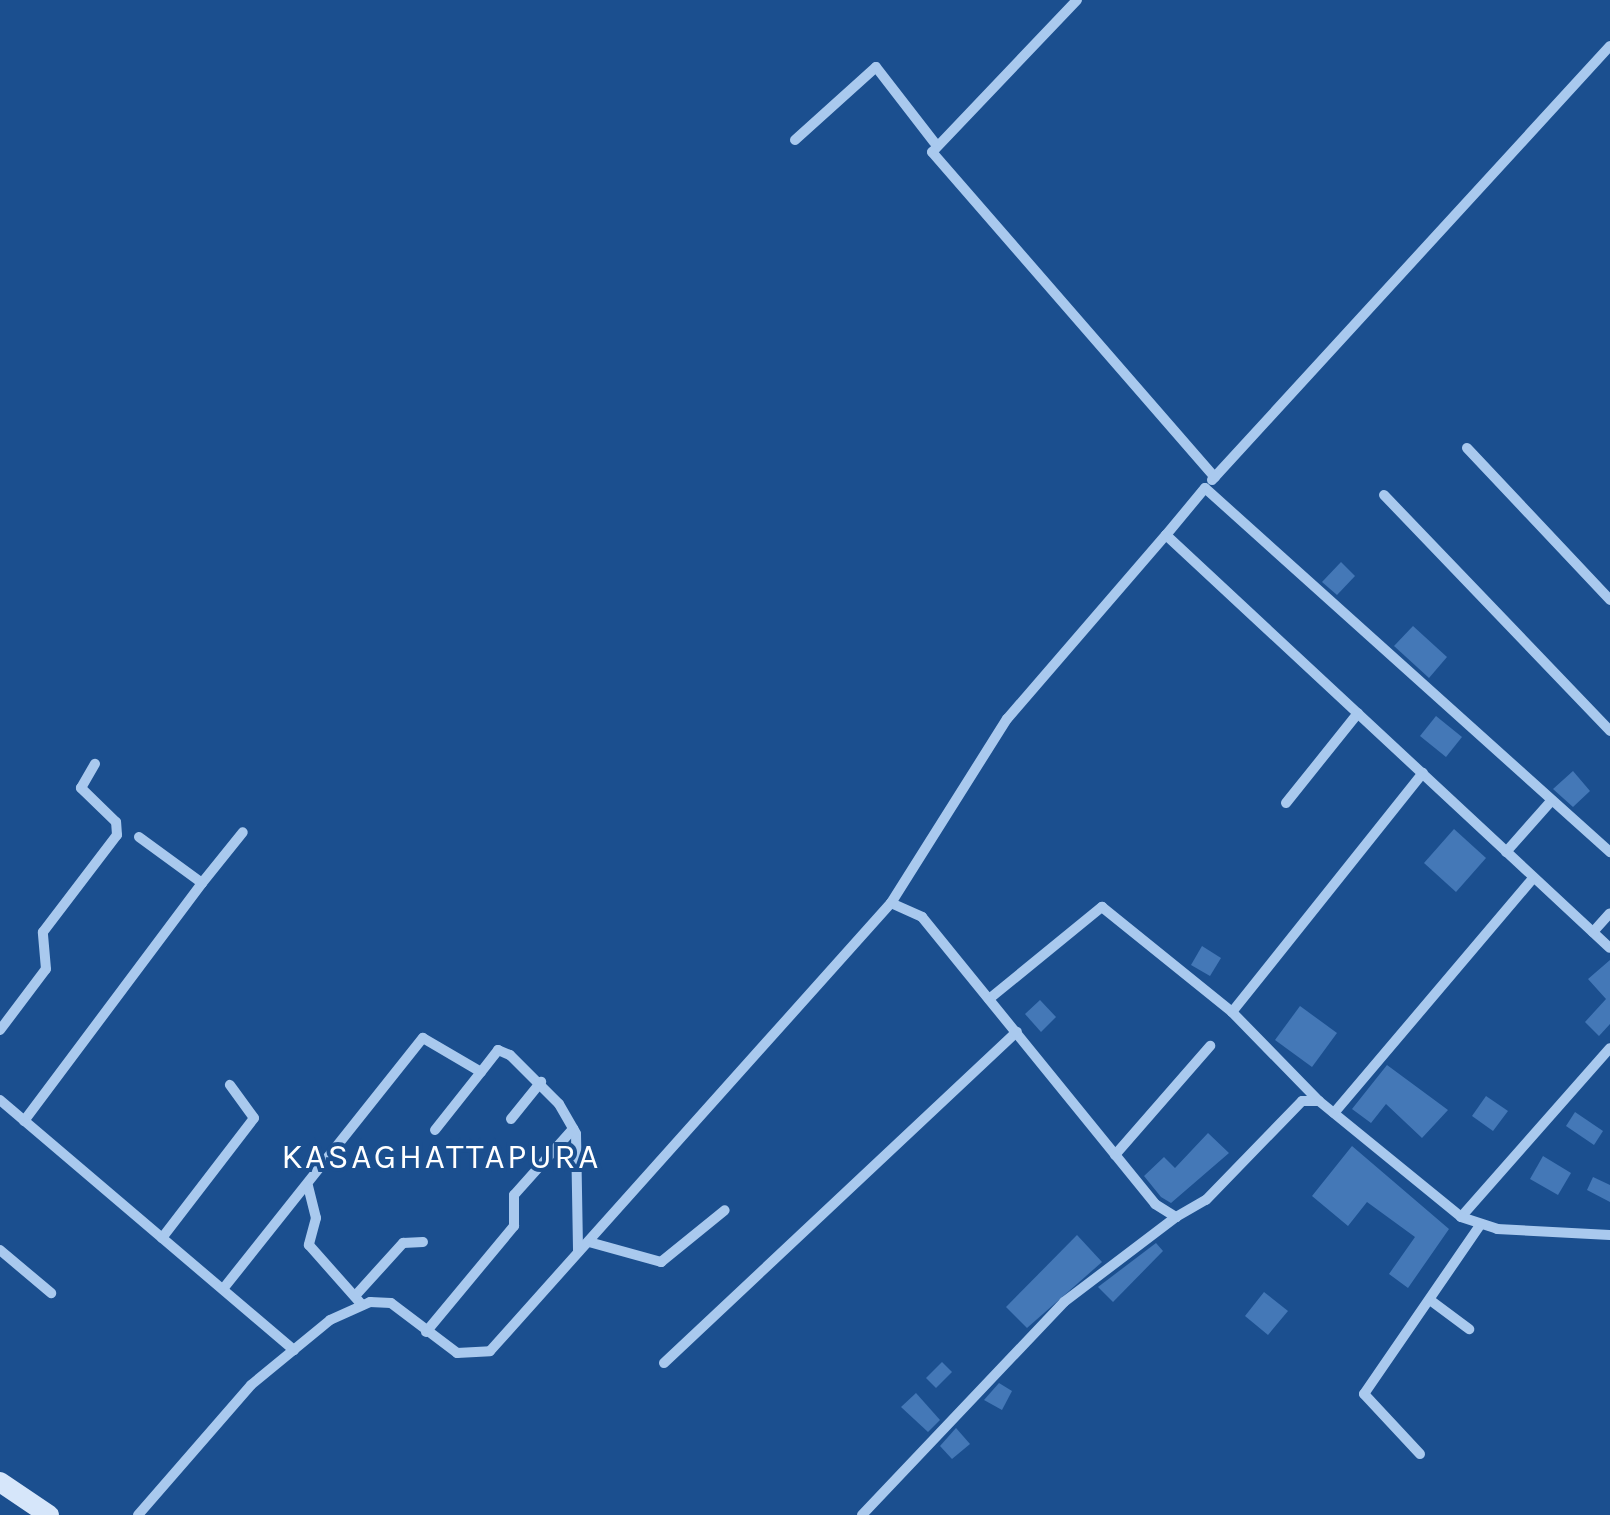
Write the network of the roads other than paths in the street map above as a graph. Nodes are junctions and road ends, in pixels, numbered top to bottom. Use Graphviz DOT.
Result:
graph roads {
  1 [pos="1077,0"];
  2 [pos="1610,46"];
  3 [pos="794,140"];
  4 [pos="934,142"];
  5 [pos="1467,448"];
  6 [pos="1215,477"];
  7 [pos="1205,488"];
  8 [pos="1384,495"];
  9 [pos="1166,535"];
  10 [pos="1610,600"];
  11 [pos="1358,714"];
  12 [pos="1610,730"];
  13 [pos="96,764"];
  14 [pos="1422,774"];
  15 [pos="1552,800"];
  16 [pos="1286,803"];
  17 [pos="243,832"];
  18 [pos="139,837"];
  19 [pos="1506,852"];
  20 [pos="1610,852"];
  21 [pos="1534,878"];
  22 [pos="202,883"];
  23 [pos="891,903"];
  24 [pos="1610,913"];
  25 [pos="1592,932"];
  26 [pos="1610,948"];
  27 [pos="989,998"];
  28 [pos="1232,1012"];
  29 [pos="0,1030"];
  30 [pos="1016,1032"];
  31 [pos="1210,1046"];
  32 [pos="1610,1048"];
  33 [pos="481,1072"];
  34 [pos="541,1082"];
  35 [pos="230,1086"];
  36 [pos="0,1100"];
  37 [pos="1319,1101"];
  38 [pos="1334,1113"];
  39 [pos="511,1119"];
  40 [pos="24,1121"];
  41 [pos="573,1129"];
  42 [pos="435,1130"];
  43 [pos="1115,1155"];
  44 [pos="308,1186"];
  45 [pos="725,1210"];
  46 [pos="1176,1217"];
  47 [pos="1462,1217"];
  48 [pos="1481,1224"];
  49 [pos="1610,1235"];
  50 [pos="162,1238"];
  51 [pos="423,1242"];
  52 [pos="589,1242"];
  53 [pos="0,1250"];
  54 [pos="578,1252"];
  55 [pos="223,1289"];
  56 [pos="51,1293"];
  57 [pos="1430,1300"];
  58 [pos="358,1301"];
  59 [pos="1468,1329"];
  60 [pos="426,1332"];
  61 [pos="294,1350"];
  62 [pos="664,1363"];
  63 [pos="1420,1454"];
  64 [pos="0,1482"];
  65 [pos="49,1515"];
  66 [pos="138,1515"];
  67 [pos="862,1515"];
  1 -- 4 [label="street"];
  2 -- 6 [label="street"];
  3 -- 4 [label="street"];
  4 -- 6 [label="street"];
  5 -- 10 [label="street"];
  6 -- 7 [label="street"];
  7 -- 9 [label="street"];
  7 -- 15 [label="street"];
  8 -- 12 [label="street"];
  9 -- 11 [label="street"];
  9 -- 23 [label="street"];
  11 -- 14 [label="street"];
  11 -- 16 [label="street"];
  13 -- 29 [label="street"];
  14 -- 19 [label="street"];
  14 -- 28 [label="street"];
  15 -- 19 [label="street"];
  15 -- 20 [label="street"];
  17 -- 22 [label="street"];
  18 -- 22 [label="street"];
  19 -- 21 [label="street"];
  21 -- 25 [label="street"];
  21 -- 38 [label="street"];
  22 -- 40 [label="street"];
  23 -- 27 [label="street"];
  23 -- 52 [label="street"];
  24 -- 25 [label="street"];
  25 -- 26 [label="street"];
  27 -- 28 [label="street"];
  27 -- 30 [label="street"];
  28 -- 37 [label="street"];
  30 -- 43 [label="street"];
  30 -- 62 [label="street"];
  31 -- 43 [label="street"];
  32 -- 47 [label="street"];
  33 -- 34 [label="street"];
  33 -- 42 [label="street"];
  33 -- 44 [label="street"];
  34 -- 39 [label="street"];
  34 -- 41 [label="street"];
  35 -- 50 [label="street"];
  36 -- 40 [label="street"];
  37 -- 38 [label="street"];
  37 -- 46 [label="street"];
  38 -- 47 [label="street"];
  40 -- 50 [label="street"];
  41 -- 54 [label="street"];
  41 -- 60 [label="street"];
  43 -- 46 [label="street"];
  44 -- 55 [label="street"];
  44 -- 58 [label="street"];
  45 -- 52 [label="street"];
  46 -- 67 [label="street"];
  47 -- 48 [label="street"];
  48 -- 49 [label="street"];
  48 -- 57 [label="street"];
  50 -- 55 [label="street"];
  51 -- 58 [label="street"];
  52 -- 54 [label="street"];
  53 -- 56 [label="street"];
  54 -- 60 [label="street"];
  55 -- 61 [label="street"];
  57 -- 59 [label="street"];
  57 -- 63 [label="street"];
  58 -- 60 [label="street"];
  58 -- 61 [label="street"];
  61 -- 66 [label="street"];
  64 -- 65 [label="street"];
}
